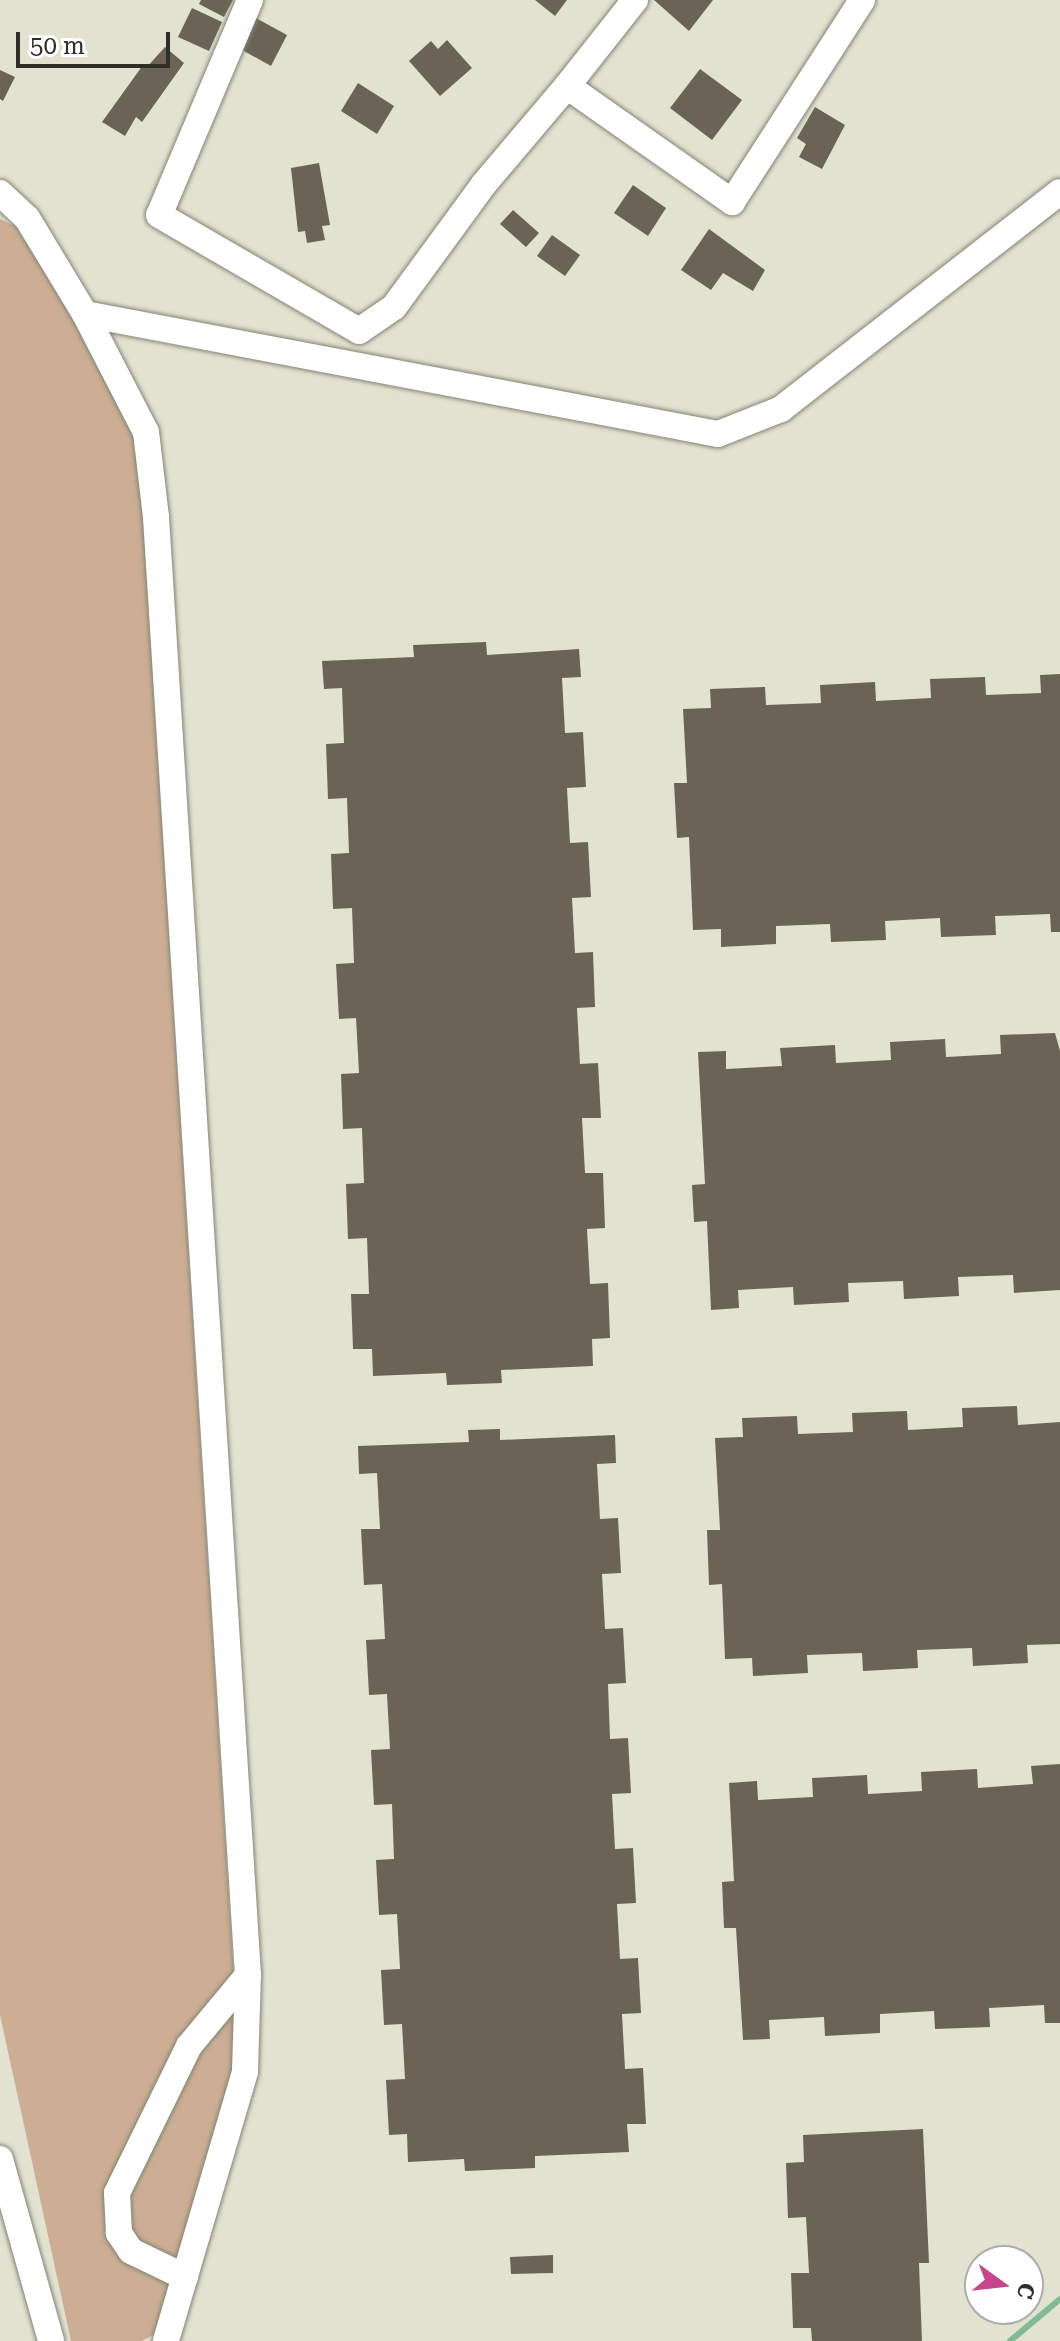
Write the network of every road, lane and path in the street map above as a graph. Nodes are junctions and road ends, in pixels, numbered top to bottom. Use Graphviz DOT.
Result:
graph roads {
  1 [pos="250,0"];
  2 [pos="635,0"];
  3 [pos="862,0"];
  4 [pos="567,86"];
  5 [pos="1060,192"];
  6 [pos="0,193"];
  7 [pos="85,314"];
  8 [pos="359,331"];
  9 [pos="345,360"];
  10 [pos="248,1975"];
  11 [pos="0,2159"];
  12 [pos="185,2277"];
  13 [pos="51,2341"];
  14 [pos="166,2341"];
  1 -- 8 [label="street"];
  2 -- 4 [label="street"];
  3 -- 4 [label="street"];
  4 -- 8 [label="street"];
  5 -- 9 [label="street"];
  6 -- 7 [label="street"];
  7 -- 9 [label="street"];
  7 -- 10 [label="street"];
  8 -- 9 [label="street"];
  10 -- 12 [label="street"];
  10 -- 12 [label="street"];
  11 -- 13 [label="street"];
  12 -- 14 [label="street"];
}
